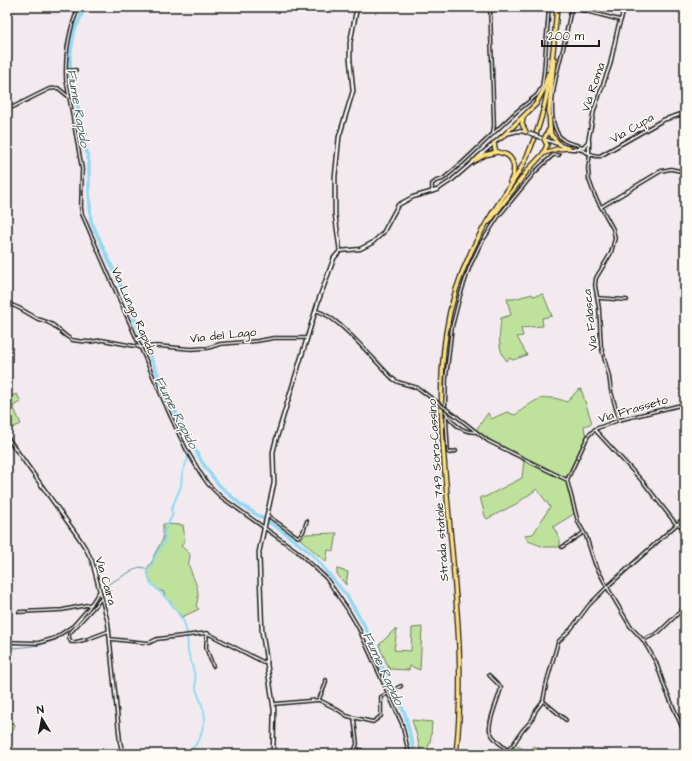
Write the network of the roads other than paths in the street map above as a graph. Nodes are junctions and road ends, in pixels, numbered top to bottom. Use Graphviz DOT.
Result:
graph roads {
  1 [pos="79,7"];
  2 [pos="357,7"];
  3 [pos="490,7"];
  4 [pos="549,7"];
  5 [pos="557,7"];
  6 [pos="625,7"];
  7 [pos="621,20"];
  8 [pos="554,43"];
  9 [pos="76,70"];
  10 [pos="66,71"];
  11 [pos="70,99"];
  12 [pos="7,110"];
  13 [pos="685,113"];
  14 [pos="524,117"];
  15 [pos="550,128"];
  16 [pos="527,132"];
  17 [pos="493,134"];
  18 [pos="501,138"];
  19 [pos="543,138"];
  20 [pos="589,139"];
  21 [pos="494,143"];
  22 [pos="559,144"];
  23 [pos="583,147"];
  24 [pos="569,148"];
  25 [pos="577,149"];
  26 [pos="498,152"];
  27 [pos="543,154"];
  28 [pos="589,154"];
  29 [pos="559,155"];
  30 [pos="474,160"];
  31 [pos="685,172"];
  32 [pos="432,192"];
  33 [pos="601,207"];
  34 [pos="489,219"];
  35 [pos="476,241"];
  36 [pos="340,251"];
  37 [pos="598,298"];
  38 [pos="627,300"];
  39 [pos="7,303"];
  40 [pos="316,311"];
  41 [pos="307,338"];
  42 [pos="142,347"];
  43 [pos="685,404"];
  44 [pos="447,415"];
  45 [pos="619,420"];
  46 [pos="595,429"];
  47 [pos="476,432"];
  48 [pos="7,437"];
  49 [pos="456,451"];
  50 [pos="567,480"];
  51 [pos="267,517"];
  52 [pos="685,517"];
  53 [pos="307,521"];
  54 [pos="676,524"];
  55 [pos="264,527"];
  56 [pos="685,527"];
  57 [pos="584,533"];
  58 [pos="562,548"];
  59 [pos="607,587"];
  60 [pos="99,592"];
  61 [pos="101,599"];
  62 [pos="92,604"];
  63 [pos="685,607"];
  64 [pos="19,612"];
  65 [pos="109,631"];
  66 [pos="207,632"];
  67 [pos="110,639"];
  68 [pos="643,640"];
  69 [pos="7,642"];
  70 [pos="267,662"];
  71 [pos="213,666"];
  72 [pos="489,675"];
  73 [pos="326,680"];
  74 [pos="401,686"];
  75 [pos="388,692"];
  76 [pos="319,700"];
  77 [pos="543,701"];
  78 [pos="274,704"];
  79 [pos="354,718"];
  80 [pos="566,720"];
  81 [pos="685,734"];
  82 [pos="355,749"];
  83 [pos="507,750"];
  84 [pos="123,754"];
  85 [pos="273,754"];
  86 [pos="353,754"];
  87 [pos="362,754"];
  88 [pos="410,754"];
  89 [pos="456,754"];
  90 [pos="503,754"];
  1 -- 10 [label="street, Via Lungo Rapido"];
  2 -- 36 [label="main road"];
  3 -- 17 [label="street"];
  4 -- 17 [label="street"];
  5 -- 8 [label="highway, Strada statale 749 Sora-Cassino"];
  6 -- 7 [label="street, Via Roma"];
  7 -- 20 [label="street, Via Roma"];
  7 -- 23 [label="street"];
  8 -- 14 [label="highway"];
  8 -- 15 [label="highway"];
  8 -- 34 [label="highway, Strada statale 749 Sora-Cassino"];
  9 -- 10 [label="street"];
  10 -- 11 [label="street, Via Lungo Rapido"];
  11 -- 12 [label="street"];
  11 -- 42 [label="street, Via Lungo Rapido"];
  13 -- 28 [label="street, Via Cupa"];
  14 -- 16 [label="highway"];
  14 -- 18 [label="highway"];
  15 -- 19 [label="highway"];
  15 -- 22 [label="highway"];
  16 -- 18 [label="street"];
  16 -- 19 [label="street, bridge"];
  17 -- 32 [label="street"];
  18 -- 21 [label="street"];
  19 -- 22 [label="street"];
  19 -- 27 [label="highway"];
  20 -- 23 [label="street, Via Roma"];
  20 -- 28 [label="street"];
  21 -- 26 [label="highway"];
  21 -- 30 [label="street"];
  22 -- 24 [label="street"];
  23 -- 25 [label="street"];
  23 -- 28 [label="street"];
  24 -- 25 [label="street"];
  24 -- 27 [label="highway"];
  25 -- 28 [label="street"];
  26 -- 30 [label="highway"];
  26 -- 34 [label="highway"];
  27 -- 35 [label="highway"];
  28 -- 33 [label="street, Via Falasca"];
  29 -- 44 [label="street"];
  30 -- 32 [label="street"];
  31 -- 33 [label="street"];
  32 -- 36 [label="street"];
  33 -- 37 [label="street, Via Falasca"];
  34 -- 35 [label="highway, Strada statale 749 Sora-Cassino"];
  35 -- 89 [label="highway, Strada statale 749 Sora-Cassino"];
  36 -- 40 [label="main road"];
  37 -- 38 [label="street"];
  37 -- 45 [label="street, Via Falasca"];
  39 -- 42 [label="street, Via del Lago"];
  40 -- 41 [label="main road"];
  40 -- 47 [label="street, bridge"];
  41 -- 42 [label="street, Via del Lago"];
  41 -- 51 [label="main road"];
  42 -- 55 [label="street, Via Lungo Rapido"];
  43 -- 45 [label="street, Via Frasseto"];
  44 -- 47 [label="street"];
  44 -- 49 [label="street"];
  45 -- 46 [label="street, Via Frasseto"];
  46 -- 50 [label="street, Via Frasseto"];
  46 -- 54 [label="street"];
  47 -- 50 [label="street"];
  48 -- 60 [label="street, Via Caira"];
  50 -- 57 [label="street"];
  51 -- 53 [label="street"];
  51 -- 55 [label="main road"];
  52 -- 54 [label="street"];
  54 -- 56 [label="street"];
  54 -- 59 [label="street"];
  55 -- 70 [label="main road"];
  55 -- 75 [label="street, Via Lungo Rapido"];
  57 -- 58 [label="street"];
  57 -- 59 [label="street"];
  59 -- 68 [label="street"];
  59 -- 77 [label="street"];
  60 -- 61 [label="street, Via Caira"];
  60 -- 62 [label="street"];
  61 -- 65 [label="street, Via Caira"];
  61 -- 65 [label="street"];
  62 -- 64 [label="street"];
  62 -- 69 [label="street"];
  63 -- 68 [label="street"];
  65 -- 67 [label="street, Via Caira"];
  66 -- 67 [label="street"];
  66 -- 70 [label="street"];
  66 -- 71 [label="street"];
  67 -- 84 [label="street, Via Caira"];
  68 -- 81 [label="street"];
  70 -- 78 [label="main road"];
  72 -- 83 [label="street"];
  73 -- 76 [label="street"];
  74 -- 75 [label="street"];
  75 -- 79 [label="street"];
  75 -- 88 [label="street, Via Lungo Rapido"];
  76 -- 78 [label="street"];
  76 -- 79 [label="street"];
  77 -- 80 [label="street"];
  77 -- 83 [label="street"];
  78 -- 85 [label="main road"];
  79 -- 82 [label="street"];
  82 -- 86 [label="street"];
  82 -- 87 [label="street"];
  83 -- 90 [label="street"];
}
